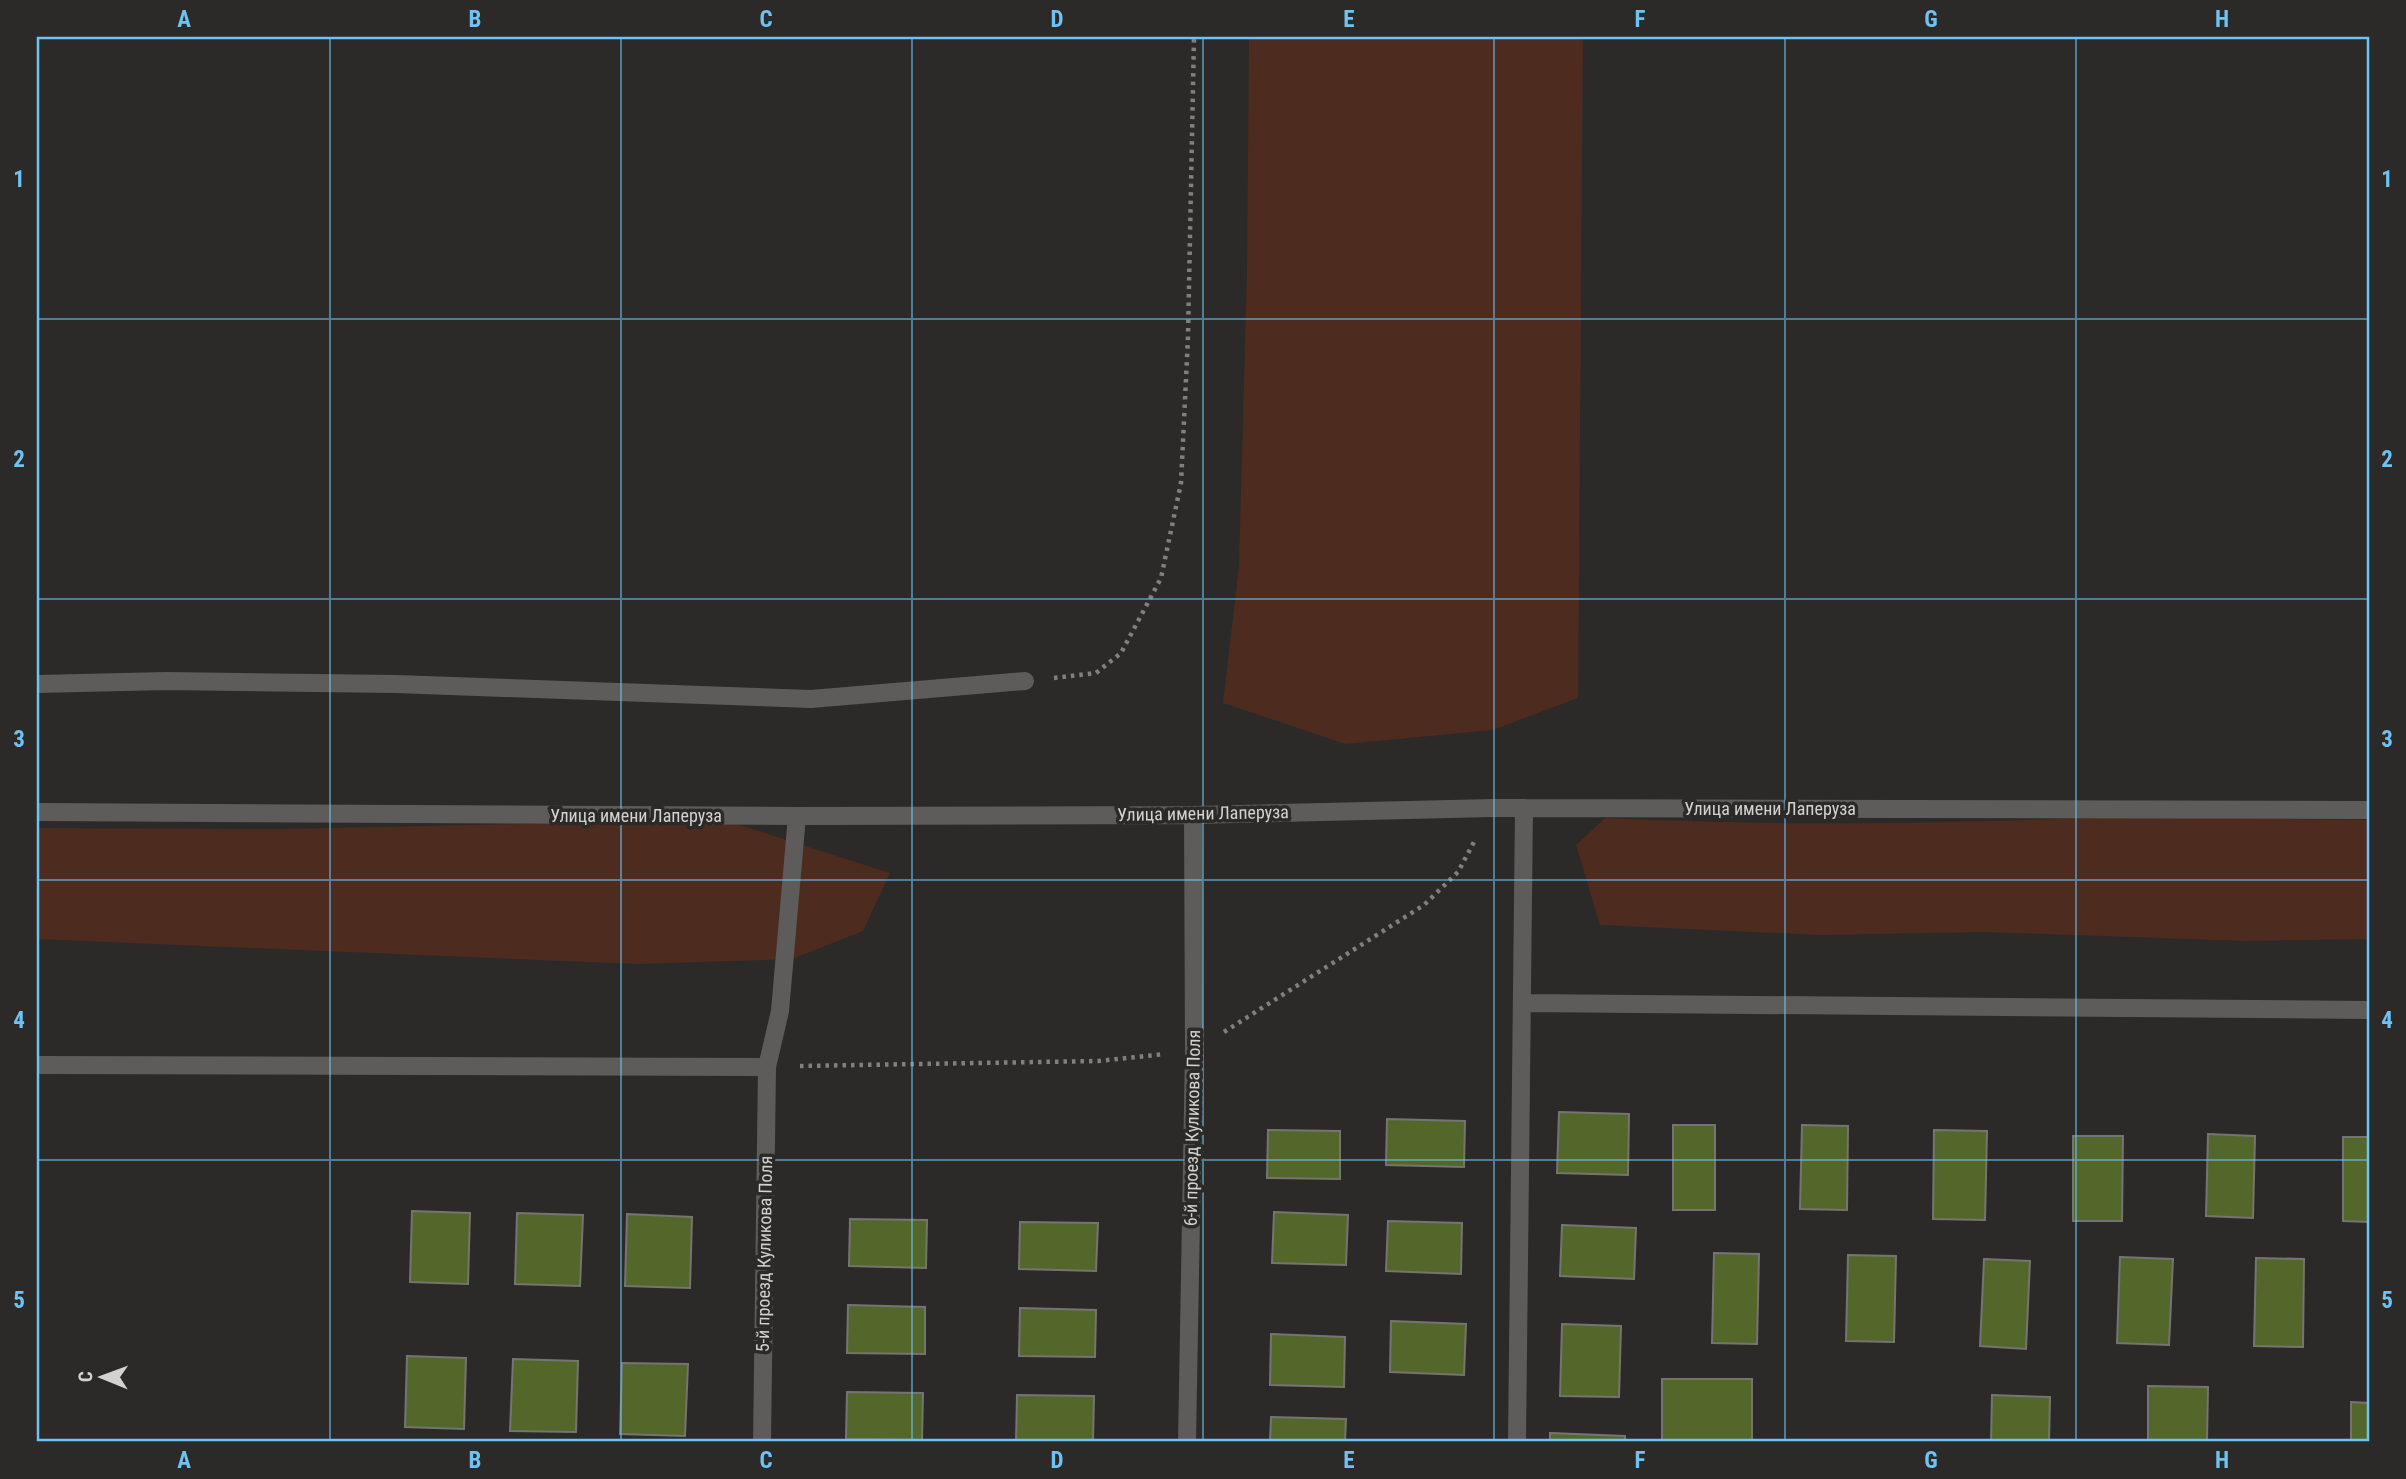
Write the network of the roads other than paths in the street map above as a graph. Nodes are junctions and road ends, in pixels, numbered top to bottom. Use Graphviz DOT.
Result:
graph roads {
  1 [pos="1025,681"];
  2 [pos="37,684"];
  3 [pos="1524,808"];
  4 [pos="2369,810"];
  5 [pos="37,812"];
  6 [pos="1193,815"];
  7 [pos="797,816"];
  8 [pos="1522,1003"];
  9 [pos="2369,1010"];
  10 [pos="37,1065"];
  11 [pos="767,1067"];
  12 [pos="762,1442"];
  13 [pos="1187,1442"];
  14 [pos="1517,1442"];
  1 -- 2 [label="street"];
  3 -- 4 [label="street, Улица имени Лаперуза"];
  3 -- 6 [label="street, Улица имени Лаперуза"];
  3 -- 8 [label="street"];
  5 -- 7 [label="street, Улица имени Лаперуза"];
  6 -- 7 [label="street, Улица имени Лаперуза"];
  6 -- 13 [label="street, 6-й проезд Куликова Поля"];
  7 -- 11 [label="street, 5-й проезд Куликова Поля"];
  8 -- 9 [label="street"];
  8 -- 14 [label="street"];
  10 -- 11 [label="street"];
  11 -- 12 [label="street, 5-й проезд Куликова Поля"];
}
